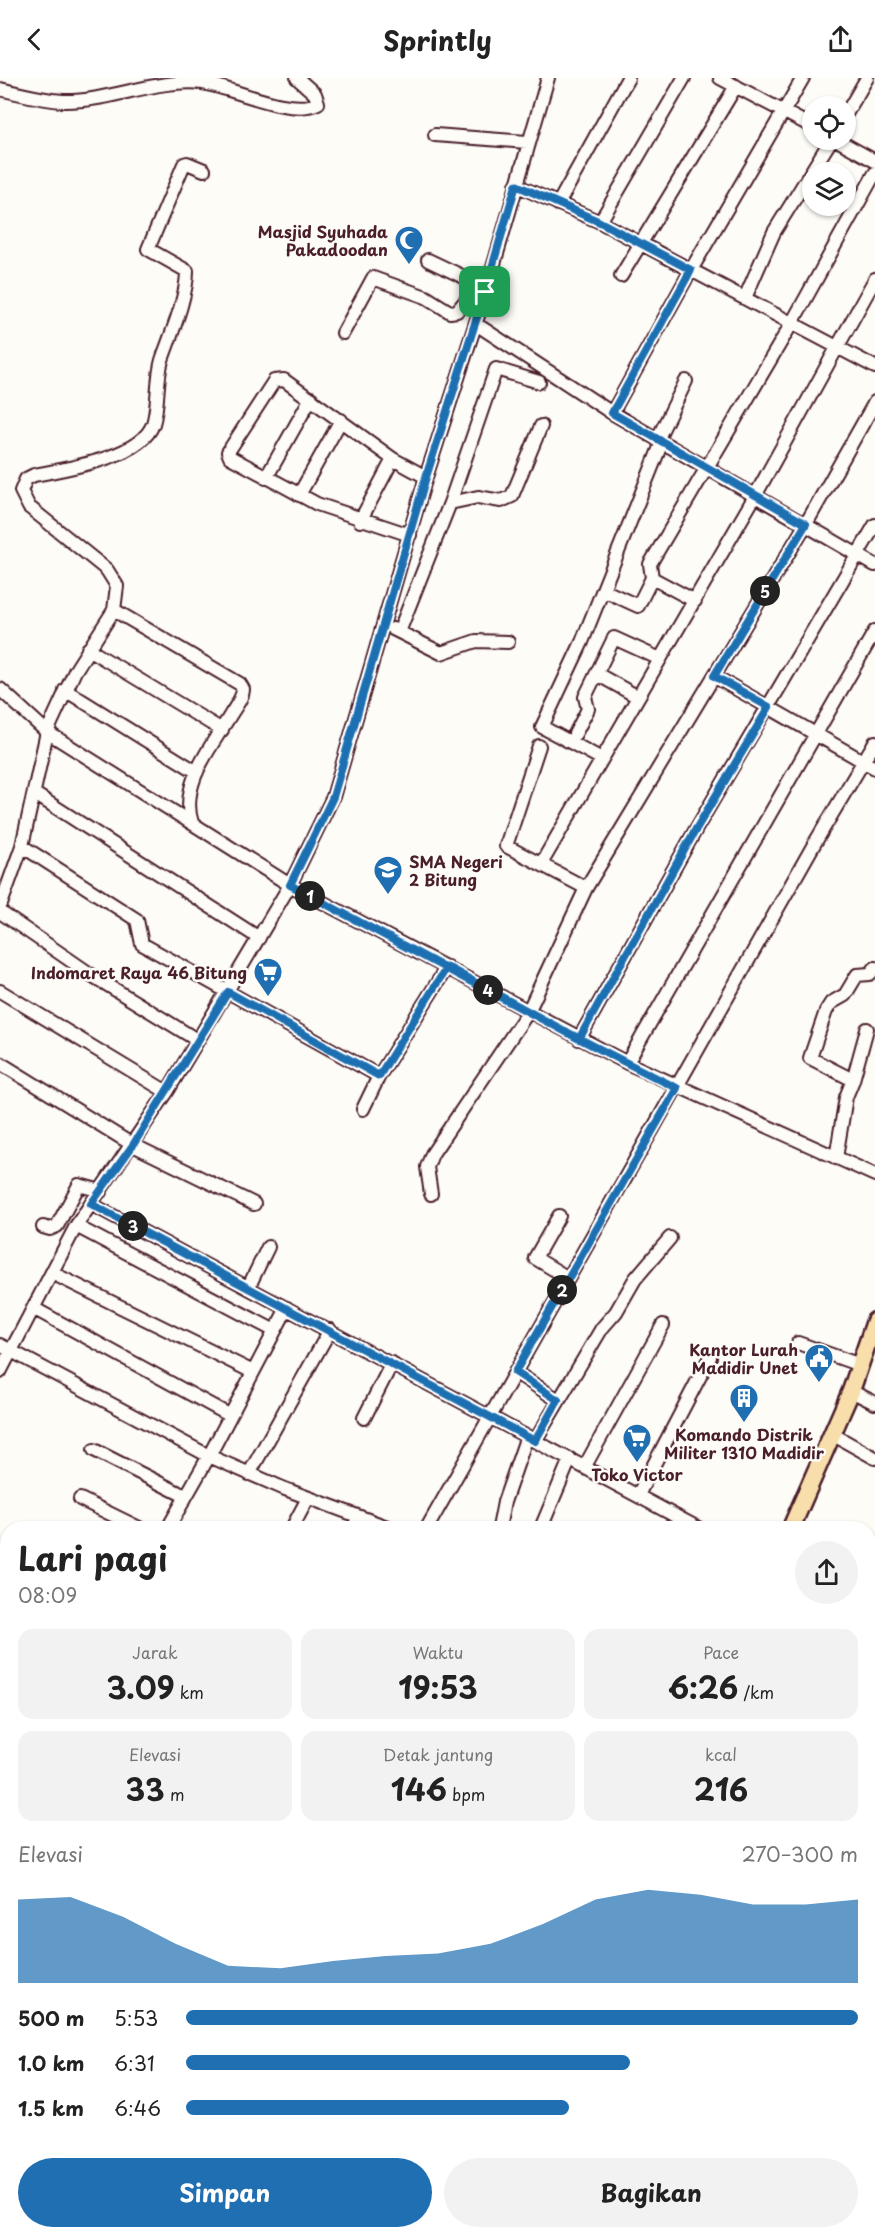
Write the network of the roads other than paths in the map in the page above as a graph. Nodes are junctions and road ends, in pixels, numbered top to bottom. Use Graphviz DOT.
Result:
graph roads {
  1 [pos="297,78"];
  2 [pos="548,78"];
  3 [pos="627,78"];
  4 [pos="684,78"];
  5 [pos="720,78"];
  6 [pos="803,78"];
  7 [pos="867,78"];
  8 [pos="736,86"];
  9 [pos="0,89"];
  10 [pos="856,97"];
  11 [pos="784,112"];
  12 [pos="802,121"];
  13 [pos="435,135"];
  14 [pos="527,142"];
  15 [pos="825,150"];
  16 [pos="855,150"];
  17 [pos="875,161"];
  18 [pos="204,170"];
  19 [pos="875,173"];
  20 [pos="516,185"];
  21 [pos="558,204"];
  22 [pos="600,222"];
  23 [pos="641,243"];
  24 [pos="428,260"];
  25 [pos="691,270"];
  26 [pos="621,276"];
  27 [pos="875,279"];
  28 [pos="486,290"];
  29 [pos="745,298"];
  30 [pos="792,323"];
  31 [pos="476,324"];
  32 [pos="343,333"];
  33 [pos="836,346"];
  34 [pos="875,367"];
  35 [pos="686,381"];
  36 [pos="539,382"];
  37 [pos="311,398"];
  38 [pos="875,402"];
  39 [pos="612,413"];
  40 [pos="341,420"];
  41 [pos="541,426"];
  42 [pos="660,441"];
  43 [pos="393,459"];
  44 [pos="706,468"];
  45 [pos="426,477"];
  46 [pos="266,478"];
  47 [pos="299,495"];
  48 [pos="755,496"];
  49 [pos="450,503"];
  50 [pos="360,520"];
  51 [pos="806,524"];
  52 [pos="875,525"];
  53 [pos="410,535"];
  54 [pos="857,555"];
  55 [pos="875,565"];
  56 [pos="652,578"];
  57 [pos="603,590"];
  58 [pos="695,601"];
  59 [pos="114,610"];
  60 [pos="383,624"];
  61 [pos="875,631"];
  62 [pos="399,632"];
  63 [pos="508,642"];
  64 [pos="88,649"];
  65 [pos="660,659"];
  66 [pos="597,674"];
  67 [pos="714,676"];
  68 [pos="0,689"];
  69 [pos="65,690"];
  70 [pos="638,697"];
  71 [pos="769,707"];
  72 [pos="222,730"];
  73 [pos="47,732"];
  74 [pos="575,734"];
  75 [pos="816,734"];
  76 [pos="875,742"];
  77 [pos="539,746"];
  78 [pos="600,758"];
  79 [pos="863,761"];
  80 [pos="875,768"];
  81 [pos="197,772"];
  82 [pos="35,794"];
  83 [pos="192,823"];
  84 [pos="22,846"];
  85 [pos="541,864"];
  86 [pos="290,885"];
  87 [pos="586,888"];
  88 [pos="0,907"];
  89 [pos="0,912"];
  90 [pos="259,938"];
  91 [pos="447,967"];
  92 [pos="875,968"];
  93 [pos="0,992"];
  94 [pos="228,992"];
  95 [pos="528,1012"];
  96 [pos="867,1029"];
  97 [pos="579,1039"];
  98 [pos="197,1040"];
  99 [pos="0,1063"];
  100 [pos="627,1063"];
  101 [pos="379,1076"];
  102 [pos="853,1080"];
  103 [pos="677,1088"];
  104 [pos="167,1092"];
  105 [pos="363,1108"];
  106 [pos="133,1145"];
  107 [pos="836,1158"];
  108 [pos="875,1175"];
  109 [pos="101,1191"];
  110 [pos="431,1194"];
  111 [pos="91,1204"];
  112 [pos="254,1204"];
  113 [pos="559,1216"];
  114 [pos="43,1227"];
  115 [pos="76,1227"];
  116 [pos="670,1238"];
  117 [pos="268,1247"];
  118 [pos="52,1273"];
  119 [pos="568,1278"];
  120 [pos="248,1288"];
  121 [pos="33,1308"];
  122 [pos="287,1308"];
  123 [pos="663,1325"];
  124 [pos="874,1325"];
  125 [pos="330,1330"];
  126 [pos="275,1331"];
  127 [pos="798,1343"];
  128 [pos="6,1347"];
  129 [pos="710,1357"];
  130 [pos="867,1357"];
  131 [pos="392,1363"];
  132 [pos="0,1372"];
  133 [pos="253,1372"];
  134 [pos="515,1372"];
  135 [pos="850,1391"];
  136 [pos="558,1400"];
  137 [pos="875,1403"];
  138 [pos="229,1415"];
  139 [pos="490,1415"];
  140 [pos="364,1418"];
  141 [pos="832,1434"];
  142 [pos="531,1438"];
  143 [pos="94,1450"];
  144 [pos="209,1456"];
  145 [pos="570,1458"];
  146 [pos="875,1458"];
  147 [pos="585,1466"];
  148 [pos="249,1474"];
  149 [pos="638,1495"];
  150 [pos="185,1496"];
  151 [pos="308,1498"];
  152 [pos="80,1499"];
  153 [pos="125,1521"];
  154 [pos="172,1521"];
  155 [pos="296,1521"];
  156 [pos="352,1521"];
  157 [pos="431,1521"];
  158 [pos="500,1521"];
  159 [pos="543,1521"];
  160 [pos="685,1521"];
  161 [pos="794,1521"];
  1 -- 9 [label="street"];
  2 -- 14 [label="street"];
  3 -- 21 [label="street"];
  4 -- 22 [label="street"];
  5 -- 8 [label="street"];
  6 -- 11 [label="street"];
  7 -- 10 [label="street"];
  8 -- 11 [label="street"];
  8 -- 23 [label="street"];
  11 -- 12 [label="street"];
  11 -- 25 [label="street"];
  13 -- 14 [label="street"];
  14 -- 20 [label="street"];
  15 -- 29 [label="street"];
  16 -- 17 [label="street"];
  18 -- 59 [label="street"];
  19 -- 30 [label="street"];
  20 -- 21 [label="street"];
  20 -- 28 [label="street"];
  21 -- 22 [label="street"];
  22 -- 23 [label="street"];
  23 -- 25 [label="street"];
  23 -- 26 [label="street"];
  24 -- 28 [label="street"];
  25 -- 29 [label="street"];
  25 -- 39 [label="street"];
  27 -- 33 [label="street"];
  28 -- 31 [label="street"];
  28 -- 32 [label="street"];
  29 -- 30 [label="street"];
  30 -- 33 [label="street"];
  30 -- 44 [label="street"];
  31 -- 39 [label="street"];
  31 -- 45 [label="street"];
  33 -- 34 [label="street"];
  33 -- 48 [label="street"];
  35 -- 42 [label="street"];
  36 -- 49 [label="street"];
  37 -- 40 [label="street"];
  37 -- 46 [label="street"];
  37 -- 46 [label="street"];
  38 -- 51 [label="street"];
  39 -- 42 [label="street"];
  40 -- 43 [label="street"];
  40 -- 47 [label="street"];
  41 -- 49 [label="street"];
  42 -- 44 [label="street"];
  42 -- 57 [label="street"];
  43 -- 45 [label="street"];
  43 -- 50 [label="street"];
  44 -- 48 [label="street"];
  44 -- 56 [label="street"];
  45 -- 53 [label="street"];
  46 -- 47 [label="street"];
  47 -- 50 [label="street"];
  48 -- 51 [label="street"];
  48 -- 58 [label="street"];
  49 -- 62 [label="street"];
  50 -- 53 [label="street"];
  51 -- 54 [label="street"];
  51 -- 67 [label="street"];
  52 -- 54 [label="street"];
  53 -- 60 [label="street"];
  54 -- 55 [label="street"];
  54 -- 71 [label="street"];
  56 -- 57 [label="street"];
  56 -- 58 [label="street"];
  57 -- 78 [label="street"];
  58 -- 65 [label="street"];
  59 -- 64 [label="street"];
  59 -- 72 [label="street"];
  60 -- 62 [label="street"];
  60 -- 86 [label="street"];
  61 -- 75 [label="street"];
  62 -- 63 [label="street"];
  64 -- 69 [label="street"];
  64 -- 72 [label="street"];
  65 -- 66 [label="street"];
  65 -- 70 [label="street"];
  66 -- 70 [label="street"];
  66 -- 74 [label="street"];
  67 -- 71 [label="street"];
  67 -- 87 [label="street"];
  68 -- 73 [label="street"];
  69 -- 73 [label="street"];
  69 -- 81 [label="street"];
  70 -- 78 [label="street"];
  71 -- 75 [label="street"];
  71 -- 97 [label="street"];
  72 -- 81 [label="street"];
  73 -- 82 [label="street"];
  73 -- 83 [label="street"];
  75 -- 79 [label="street"];
  75 -- 100 [label="street"];
  76 -- 79 [label="street"];
  77 -- 85 [label="street"];
  78 -- 85 [label="street"];
  79 -- 80 [label="street"];
  79 -- 103 [label="street"];
  81 -- 83 [label="street"];
  82 -- 84 [label="street"];
  82 -- 90 [label="street"];
  83 -- 86 [label="street"];
  84 -- 88 [label="street"];
  84 -- 94 [label="street"];
  85 -- 87 [label="street"];
  86 -- 90 [label="street"];
  86 -- 91 [label="street"];
  87 -- 95 [label="street"];
  89 -- 98 [label="street"];
  90 -- 94 [label="street"];
  91 -- 95 [label="street"];
  91 -- 101 [label="street"];
  92 -- 102 [label="street"];
  93 -- 104 [label="street"];
  94 -- 98 [label="street"];
  94 -- 101 [label="street"];
  95 -- 97 [label="street"];
  95 -- 110 [label="street"];
  96 -- 102 [label="street"];
  97 -- 100 [label="street"];
  98 -- 104 [label="street"];
  99 -- 106 [label="street"];
  100 -- 103 [label="street"];
  101 -- 105 [label="street"];
  102 -- 107 [label="street"];
  103 -- 107 [label="street"];
  103 -- 119 [label="street"];
  104 -- 106 [label="street"];
  106 -- 109 [label="street"];
  106 -- 112 [label="street"];
  107 -- 108 [label="street"];
  109 -- 111 [label="street"];
  109 -- 114 [label="street"];
  111 -- 115 [label="street"];
  111 -- 120 [label="street"];
  113 -- 119 [label="street"];
  115 -- 118 [label="street"];
  115 -- 126 [label="street"];
  116 -- 136 [label="street"];
  117 -- 120 [label="street"];
  118 -- 121 [label="street"];
  118 -- 133 [label="street"];
  119 -- 134 [label="street"];
  120 -- 122 [label="street"];
  121 -- 128 [label="street"];
  121 -- 138 [label="street"];
  122 -- 125 [label="street"];
  122 -- 126 [label="street"];
  123 -- 147 [label="street"];
  124 -- 130 [label="highway"];
  125 -- 131 [label="street"];
  125 -- 148 [label="street"];
  126 -- 133 [label="street"];
  127 -- 130 [label="street"];
  128 -- 132 [label="street"];
  128 -- 144 [label="street"];
  129 -- 149 [label="street"];
  130 -- 135 [label="highway"];
  131 -- 139 [label="street"];
  131 -- 140 [label="street"];
  133 -- 138 [label="street"];
  134 -- 136 [label="street"];
  134 -- 139 [label="street"];
  135 -- 137 [label="street"];
  135 -- 141 [label="highway"];
  136 -- 142 [label="street"];
  138 -- 144 [label="street"];
  139 -- 142 [label="street"];
  139 -- 157 [label="street"];
  141 -- 146 [label="street"];
  141 -- 161 [label="highway"];
  142 -- 145 [label="street"];
  142 -- 158 [label="street"];
  143 -- 150 [label="street"];
  144 -- 148 [label="street"];
  144 -- 150 [label="street"];
  145 -- 147 [label="street"];
  145 -- 159 [label="street"];
  147 -- 149 [label="street"];
  148 -- 151 [label="street"];
  149 -- 160 [label="street"];
  150 -- 154 [label="street"];
  151 -- 155 [label="street"];
  151 -- 156 [label="street"];
  152 -- 153 [label="street"];
}
